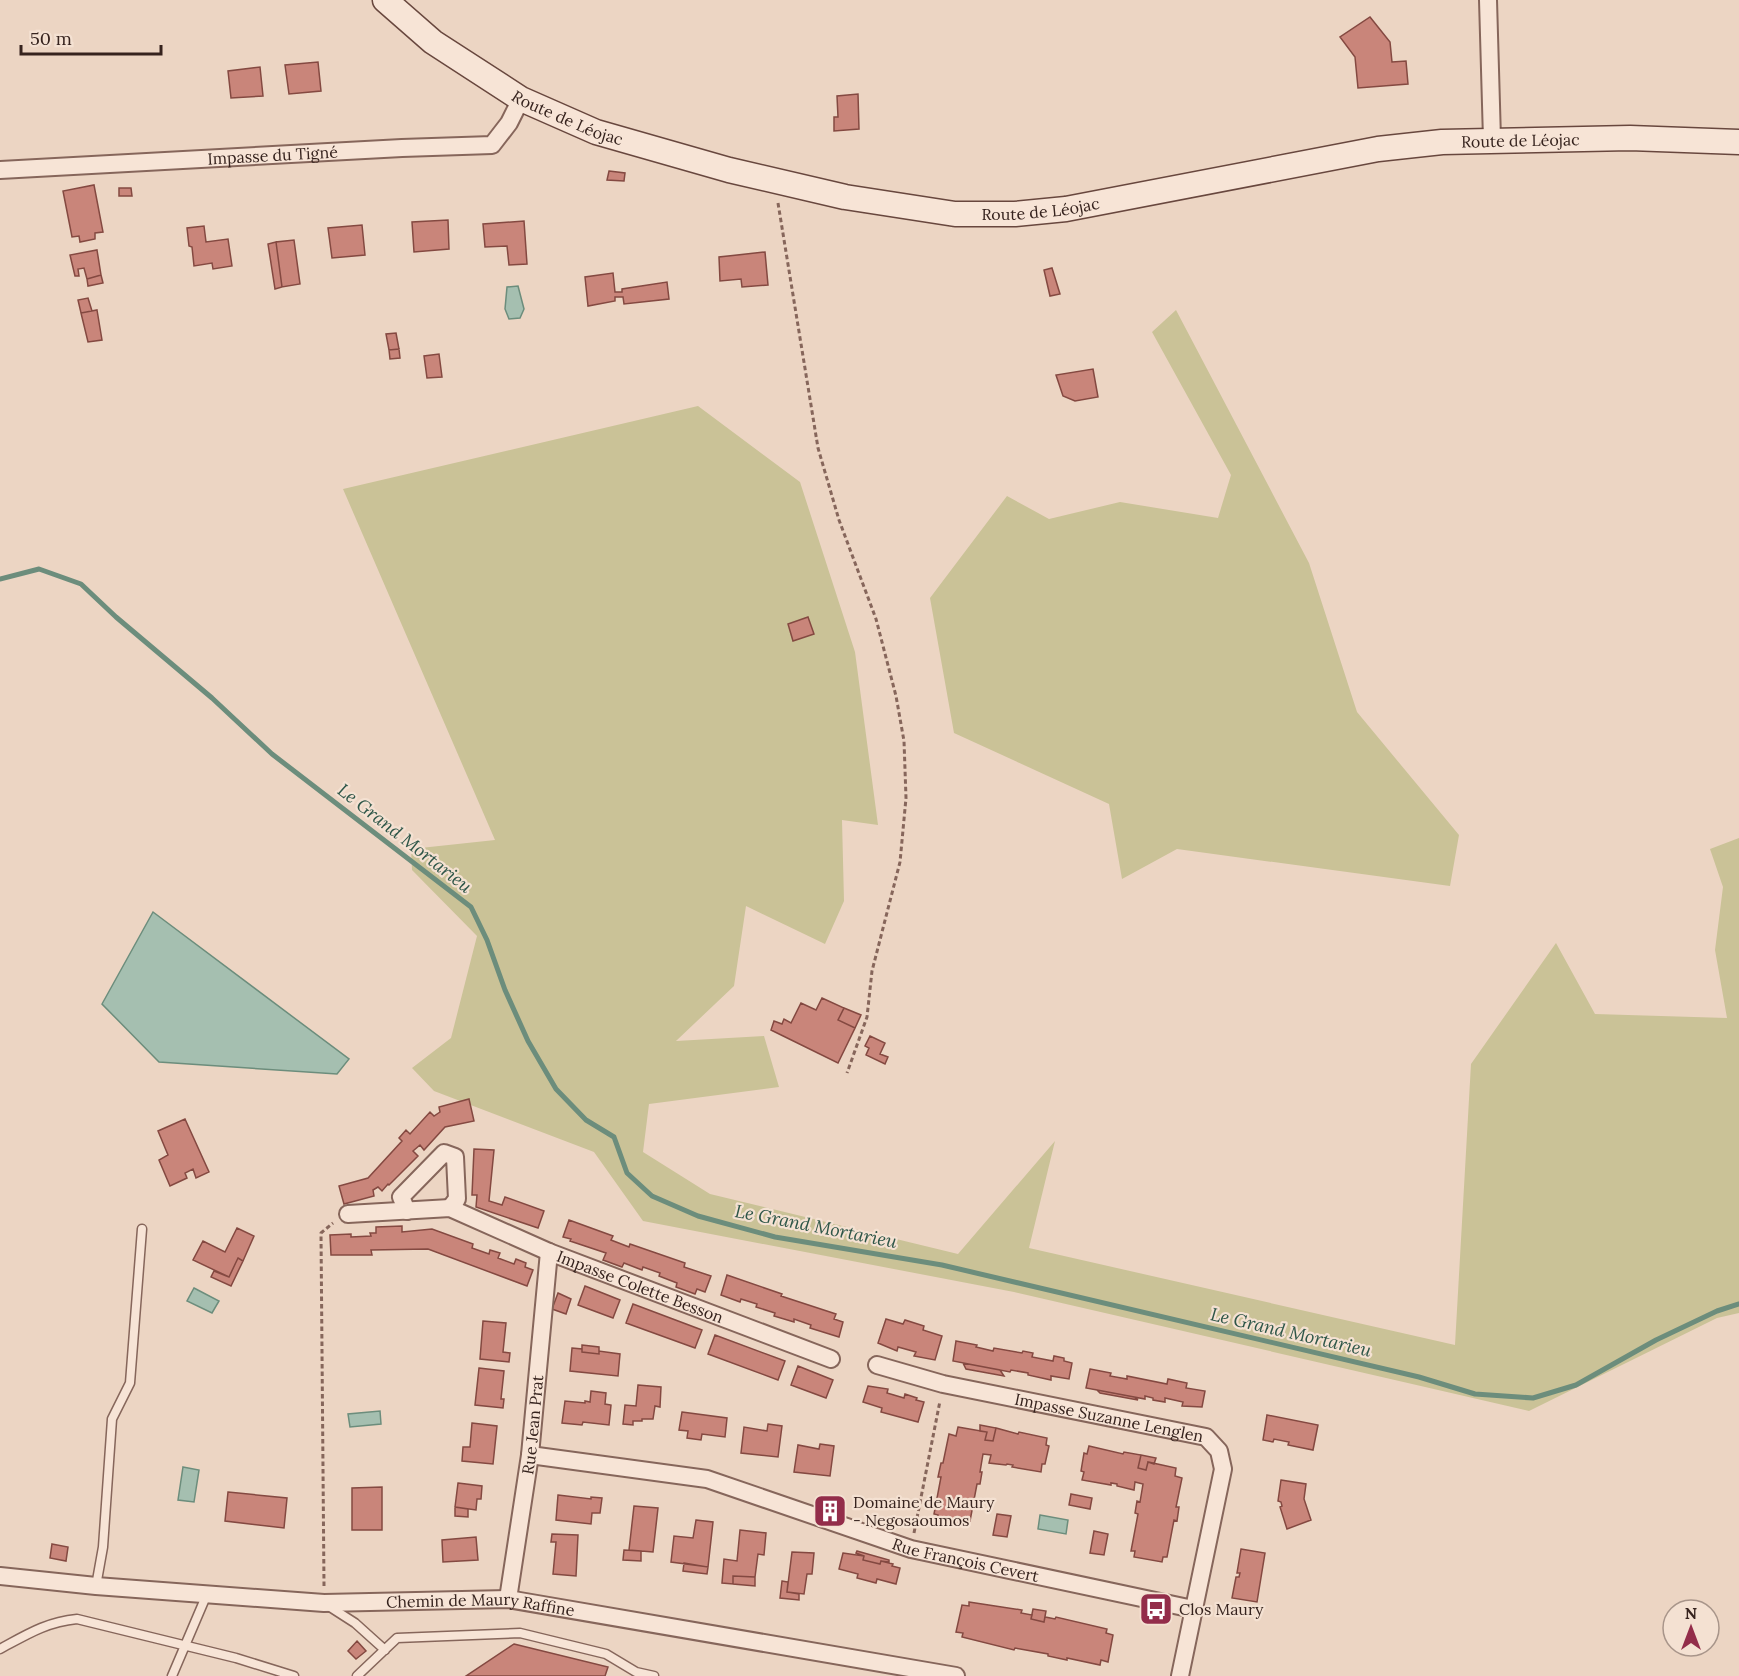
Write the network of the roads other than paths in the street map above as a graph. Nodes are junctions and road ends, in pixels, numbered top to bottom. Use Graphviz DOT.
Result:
graph roads {
  1 [pos="385,0"];
  2 [pos="1488,0"];
  3 [pos="520,99"];
  4 [pos="1492,140"];
  5 [pos="1739,142"];
  6 [pos="0,170"];
  7 [pos="450,1208"];
  8 [pos="407,1211"];
  9 [pos="348,1214"];
  10 [pos="142,1229"];
  11 [pos="549,1252"];
  12 [pos="831,1359"];
  13 [pos="877,1365"];
  14 [pos="530,1455"];
  15 [pos="0,1576"];
  16 [pos="96,1586"];
  17 [pos="207,1594"];
  18 [pos="508,1599"];
  19 [pos="324,1603"];
  20 [pos="1193,1608"];
  21 [pos="185,1645"];
  22 [pos="0,1649"];
  23 [pos="385,1650"];
  24 [pos="172,1676"];
  25 [pos="294,1676"];
  26 [pos="357,1676"];
  27 [pos="654,1676"];
  28 [pos="956,1676"];
  29 [pos="1180,1676"];
  1 -- 3 [label="main road, Route de Léojac"];
  2 -- 4 [label="street"];
  3 -- 4 [label="main road, Route de Léojac"];
  3 -- 6 [label="street, Impasse du Tigné"];
  4 -- 5 [label="main road, Route de Léojac"];
  7 -- 8 [label="street, Impasse Colette Besson"];
  7 -- 8 [label="street"];
  7 -- 11 [label="street, Impasse Colette Besson"];
  8 -- 9 [label="street, Impasse Colette Besson"];
  10 -- 16 [label="lane"];
  11 -- 12 [label="street, Impasse Colette Besson"];
  11 -- 14 [label="street, Rue Jean Prat"];
  13 -- 20 [label="street, Impasse Suzanne Lenglen"];
  14 -- 18 [label="street, Rue Jean Prat"];
  14 -- 20 [label="street, Rue François Cevert"];
  15 -- 16 [label="street, Chemin de Maury Raffine"];
  16 -- 17 [label="street, Chemin de Maury Raffine"];
  17 -- 19 [label="street, Chemin de Maury Raffine"];
  17 -- 21 [label="lane"];
  18 -- 19 [label="street, Chemin de Maury Raffine"];
  18 -- 28 [label="street, Chemin de Maury Raffine"];
  19 -- 23 [label="lane"];
  20 -- 29 [label="street, Impasse Suzanne Lenglen"];
  21 -- 22 [label="lane"];
  21 -- 24 [label="lane"];
  21 -- 25 [label="lane"];
  23 -- 26 [label="lane"];
  23 -- 27 [label="lane"];
}
